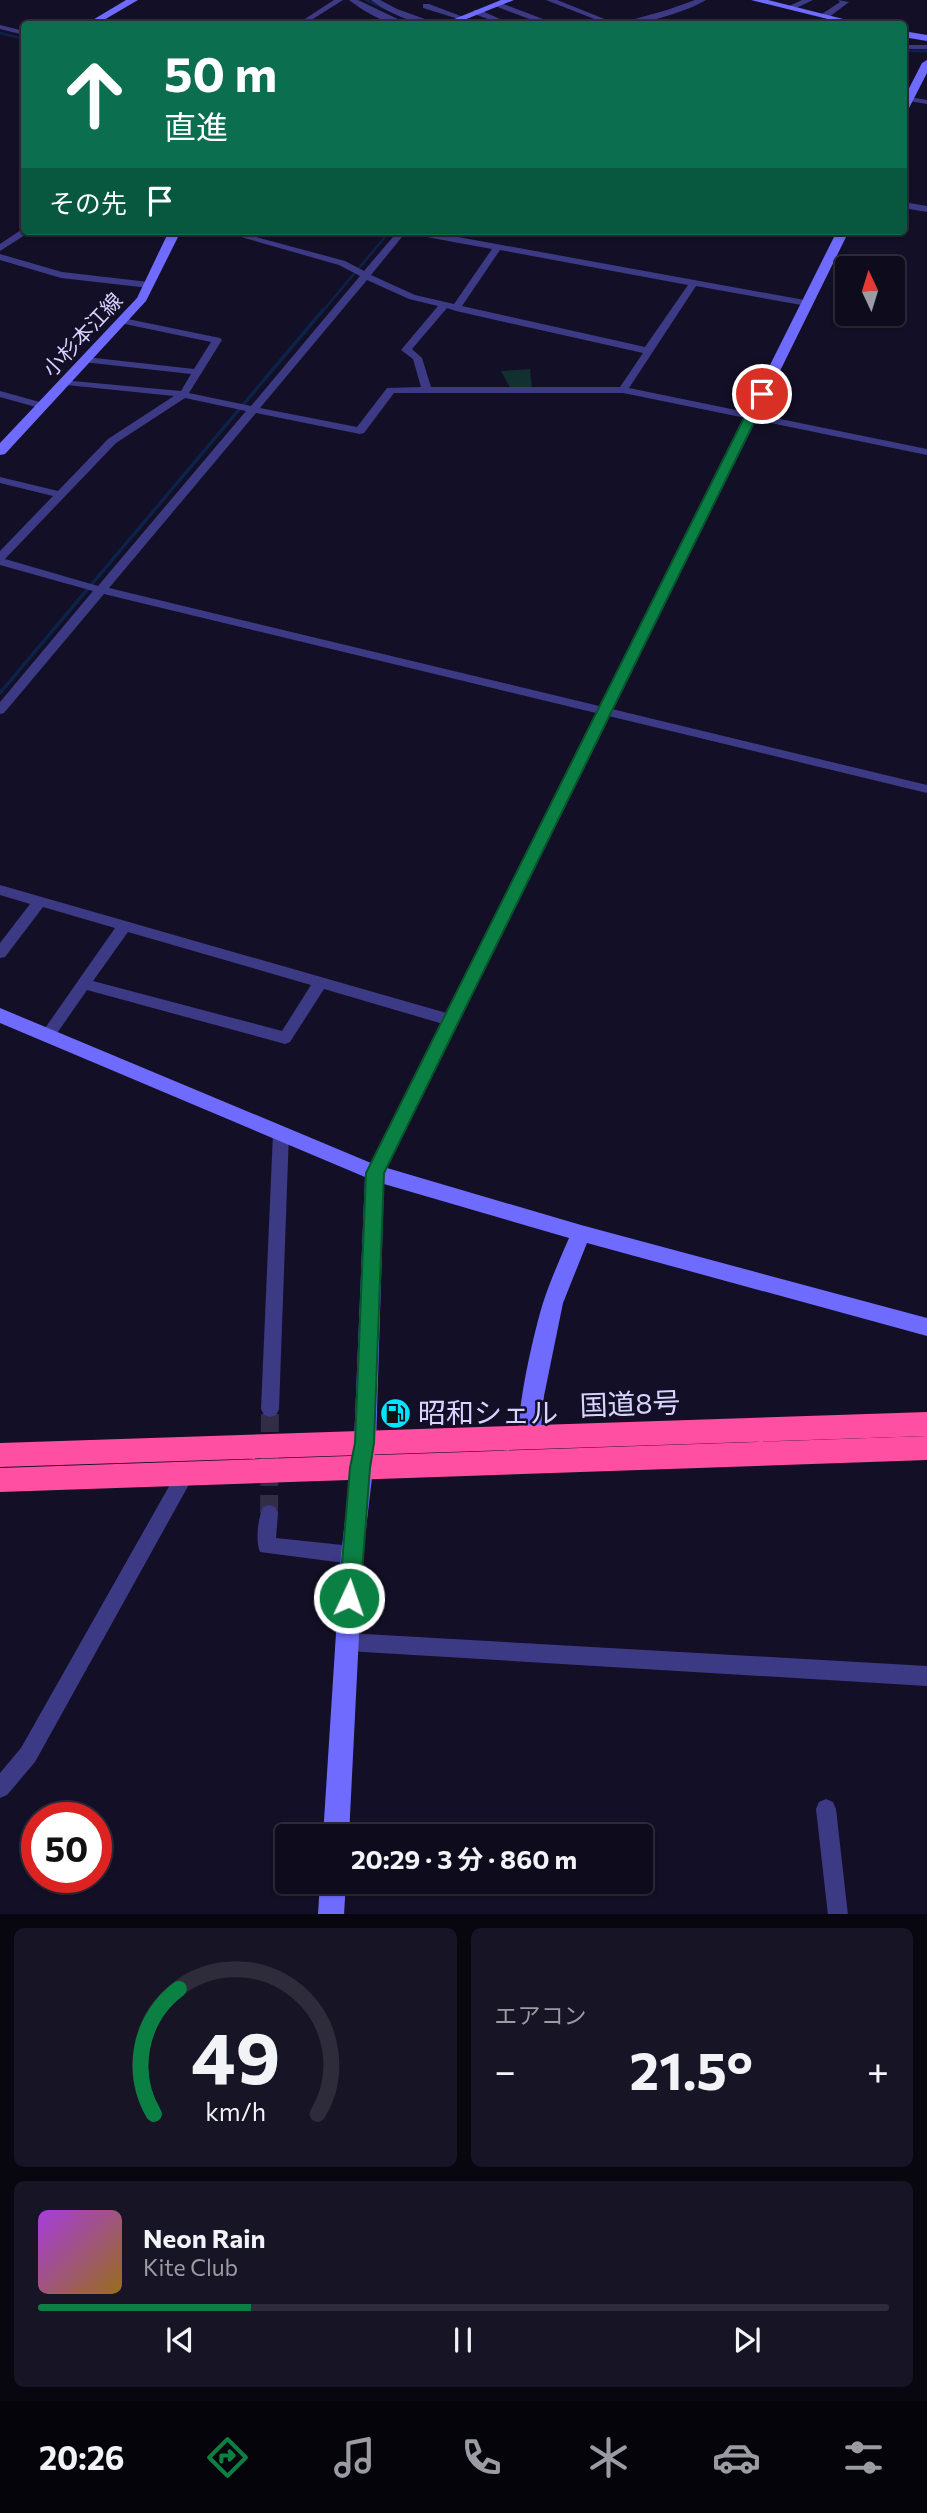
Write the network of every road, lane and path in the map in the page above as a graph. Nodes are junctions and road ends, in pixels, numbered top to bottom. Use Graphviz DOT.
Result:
graph roads {
  1 [pos="133,0"];
  2 [pos="339,0"];
  3 [pos="353,0"];
  4 [pos="375,0"];
  5 [pos="479,0"];
  6 [pos="509,0"];
  7 [pos="550,0"];
  8 [pos="674,0"];
  9 [pos="702,0"];
  10 [pos="755,0"];
  11 [pos="809,0"];
  12 [pos="842,0"];
  13 [pos="498,4"];
  14 [pos="692,5"];
  15 [pos="426,6"];
  16 [pos="791,7"];
  17 [pos="477,12"];
  18 [pos="825,16"];
  19 [pos="462,18"];
  20 [pos="96,21"];
  21 [pos="306,21"];
  22 [pos="398,21"];
  23 [pos="426,21"];
  24 [pos="454,21"];
  25 [pos="500,21"];
  26 [pos="540,21"];
  27 [pos="604,21"];
  28 [pos="632,21"];
  29 [pos="846,21"];
  30 [pos="0,27"];
  31 [pos="21,32"];
  32 [pos="907,35"];
  33 [pos="927,38"];
  34 [pos="907,47"];
  35 [pos="927,47"];
  36 [pos="907,54"];
  37 [pos="927,54"];
  38 [pos="927,63"];
  39 [pos="907,97"];
  40 [pos="907,99"];
  41 [pos="927,102"];
  42 [pos="907,206"];
  43 [pos="927,209"];
  44 [pos="21,234"];
  45 [pos="173,235"];
  46 [pos="239,235"];
  47 [pos="400,235"];
  48 [pos="432,235"];
  49 [pos="841,235"];
  50 [pos="498,247"];
  51 [pos="0,248"];
  52 [pos="0,257"];
  53 [pos="366,275"];
  54 [pos="694,283"];
  55 [pos="149,285"];
  56 [pos="807,303"];
  57 [pos="444,305"];
  58 [pos="456,308"];
  59 [pos="123,321"];
  60 [pos="647,351"];
  61 [pos="86,360"];
  62 [pos="197,372"];
  63 [pos="66,382"];
  64 [pos="427,390"];
  65 [pos="623,390"];
  66 [pos="0,394"];
  67 [pos="184,395"];
  68 [pos="43,406"];
  69 [pos="254,409"];
  70 [pos="751,417"];
  71 [pos="0,451"];
  72 [pos="927,452"];
  73 [pos="0,480"];
  74 [pos="60,495"];
  75 [pos="0,560"];
  76 [pos="101,590"];
  77 [pos="0,710"];
  78 [pos="604,711"];
  79 [pos="927,789"];
  80 [pos="0,890"];
  81 [pos="40,901"];
  82 [pos="125,925"];
  83 [pos="0,953"];
  84 [pos="320,983"];
  85 [pos="83,984"];
  86 [pos="0,1015"];
  87 [pos="450,1020"];
  88 [pos="48,1035"];
  89 [pos="281,1133"];
  90 [pos="375,1173"];
  91 [pos="581,1233"];
  92 [pos="927,1327"];
  93 [pos="270,1409"];
  94 [pos="927,1424"];
  95 [pos="529,1439"];
  96 [pos="927,1448"];
  97 [pos="0,1455"];
  98 [pos="362,1455"];
  99 [pos="186,1473"];
  100 [pos="0,1480"];
  101 [pos="269,1513"];
  102 [pos="352,1555"];
  103 [pos="347,1642"];
  104 [pos="927,1676"];
  105 [pos="0,1788"];
  106 [pos="826,1809"];
  107 [pos="337,1824"];
  108 [pos="332,1894"];
  109 [pos="331,1914"];
  110 [pos="838,1914"];
  1 -- 20 [label="street"];
  2 -- 21 [label="street"];
  3 -- 22 [label="street"];
  4 -- 23 [label="street"];
  5 -- 13 [label="street"];
  6 -- 13 [label="street"];
  7 -- 27 [label="street"];
  8 -- 14 [label="street"];
  9 -- 14 [label="street"];
  10 -- 16 [label="street"];
  11 -- 16 [label="street"];
  12 -- 18 [label="street"];
  13 -- 17 [label="street"];
  13 -- 26 [label="street"];
  14 -- 28 [label="street"];
  15 -- 19 [label="street"];
  16 -- 18 [label="street"];
  17 -- 19 [label="street"];
  17 -- 25 [label="street"];
  18 -- 29 [label="street"];
  19 -- 24 [label="street"];
  30 -- 31 [label="street"];
  32 -- 33 [label="street"];
  34 -- 35 [label="street"];
  36 -- 37 [label="street"];
  38 -- 39 [label="street"];
  40 -- 41 [label="street"];
  42 -- 43 [label="street"];
  44 -- 51 [label="street"];
  45 -- 55 [label="street, 小杉本江線"];
  46 -- 53 [label="street"];
  47 -- 53 [label="street"];
  48 -- 50 [label="street"];
  49 -- 56 [label="street"];
  50 -- 54 [label="street"];
  50 -- 58 [label="street"];
  52 -- 55 [label="street"];
  53 -- 57 [label="street"];
  53 -- 69 [label="street"];
  54 -- 56 [label="street"];
  54 -- 60 [label="street"];
  55 -- 59 [label="street, 小杉本江線"];
  56 -- 70 [label="street"];
  57 -- 58 [label="street"];
  57 -- 64 [label="street"];
  58 -- 60 [label="street"];
  59 -- 61 [label="street, 小杉本江線"];
  59 -- 62 [label="street"];
  60 -- 65 [label="street"];
  61 -- 62 [label="street"];
  61 -- 63 [label="street, 小杉本江線"];
  62 -- 67 [label="street"];
  63 -- 67 [label="street"];
  63 -- 68 [label="street, 小杉本江線"];
  64 -- 65 [label="street"];
  64 -- 69 [label="street"];
  65 -- 70 [label="street"];
  66 -- 68 [label="street"];
  67 -- 69 [label="street"];
  67 -- 74 [label="street"];
  68 -- 71 [label="street, 小杉本江線"];
  69 -- 76 [label="street"];
  70 -- 72 [label="street"];
  70 -- 78 [label="street"];
  73 -- 74 [label="street"];
  74 -- 75 [label="street"];
  75 -- 76 [label="street"];
  76 -- 77 [label="street"];
  76 -- 78 [label="street"];
  78 -- 79 [label="street"];
  78 -- 87 [label="street"];
  80 -- 81 [label="street"];
  81 -- 82 [label="street"];
  81 -- 83 [label="street"];
  82 -- 84 [label="street"];
  82 -- 85 [label="street"];
  84 -- 85 [label="street"];
  84 -- 87 [label="street"];
  85 -- 88 [label="street"];
  86 -- 88 [label="street"];
  87 -- 90 [label="street"];
  88 -- 89 [label="street"];
  89 -- 90 [label="street"];
  89 -- 93 [label="street"];
  90 -- 91 [label="street"];
  90 -- 98 [label="street"];
  91 -- 92 [label="street"];
  91 -- 95 [label="street"];
  94 -- 95 [label="highway, 国道8号"];
  95 -- 98 [label="highway, 国道8号"];
  96 -- 98 [label="highway, 国道8号"];
  97 -- 98 [label="highway, 国道8号"];
  98 -- 99 [label="highway, 国道8号"];
  98 -- 102 [label="street"];
  99 -- 100 [label="highway, 国道8号"];
  99 -- 105 [label="street"];
  101 -- 102 [label="street"];
  102 -- 103 [label="street"];
  103 -- 104 [label="street"];
  103 -- 107 [label="street"];
  106 -- 110 [label="street"];
  108 -- 109 [label="street"];
}
